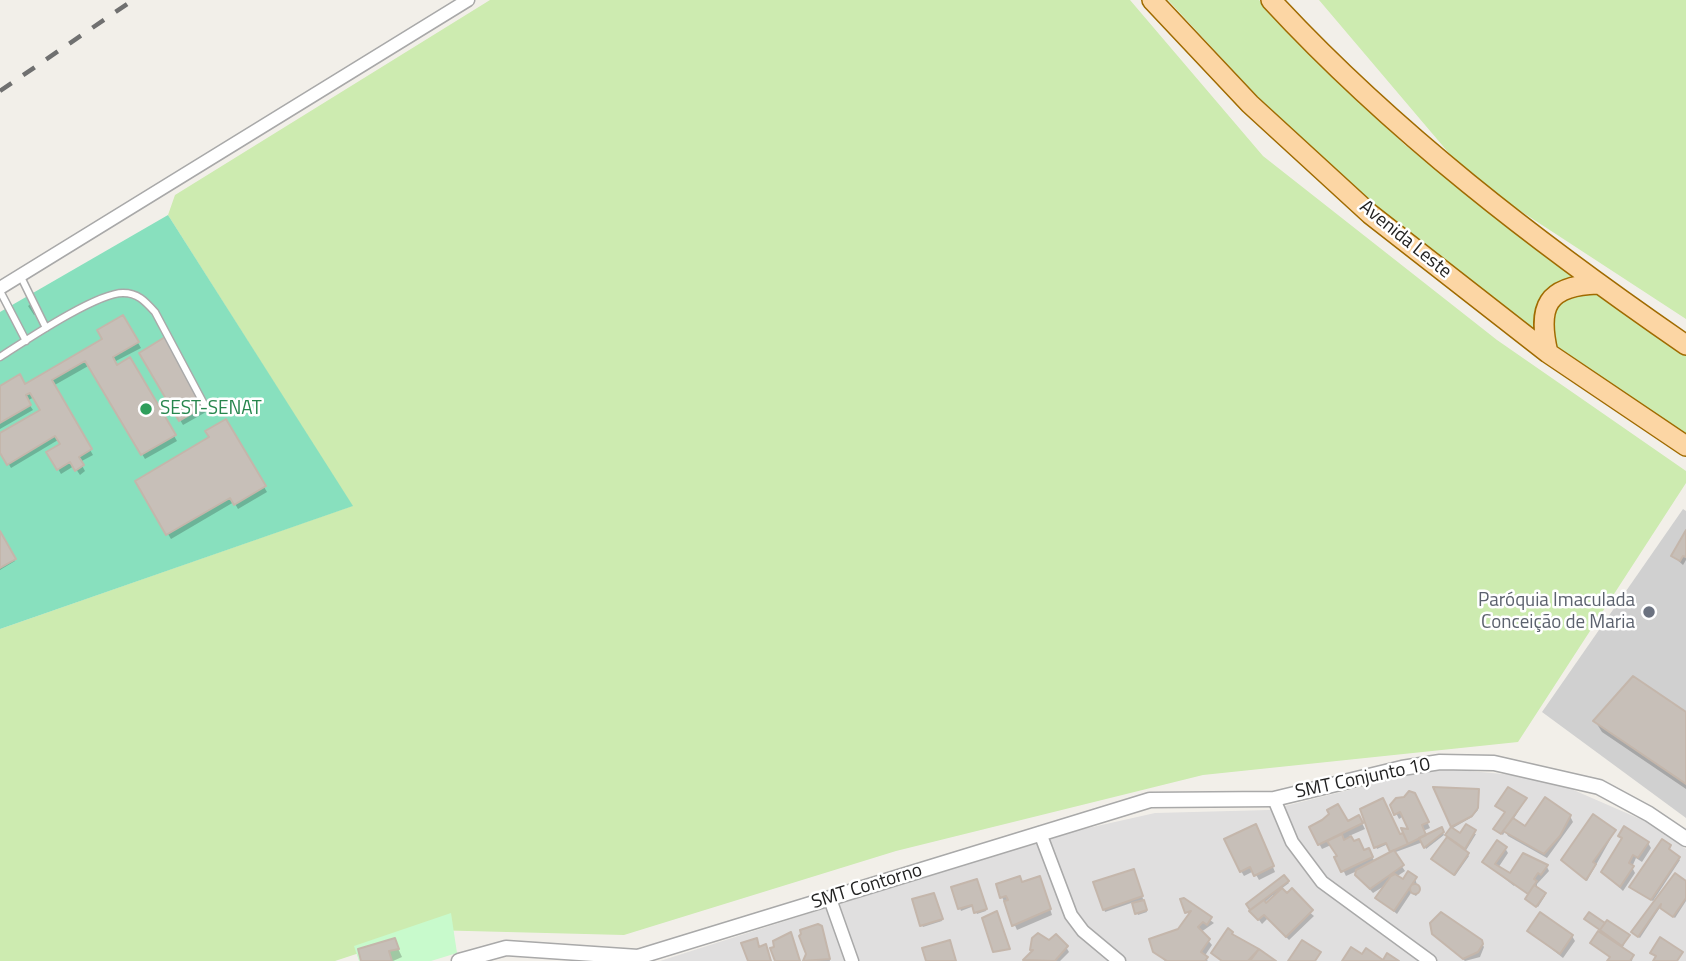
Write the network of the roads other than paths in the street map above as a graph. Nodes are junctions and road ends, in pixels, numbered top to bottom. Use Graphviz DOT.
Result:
graph roads {
  1 [pos="468,0"];
  2 [pos="1152,0"];
  3 [pos="1271,0"];
  4 [pos="20,275"];
  5 [pos="1597,284"];
  6 [pos="0,290"];
  7 [pos="46,328"];
  8 [pos="26,341"];
  9 [pos="1686,345"];
  10 [pos="1548,353"];
  11 [pos="0,356"];
  12 [pos="205,406"];
  13 [pos="1686,446"];
  14 [pos="1274,799"];
  15 [pos="1040,834"];
  16 [pos="1686,839"];
  17 [pos="830,900"];
  18 [pos="639,959"];
  19 [pos="459,961"];
  20 [pos="852,961"];
  21 [pos="1119,961"];
  22 [pos="1430,961"];
  1 -- 4 [label="street"];
  2 -- 10 [label="main road, Avenida Leste"];
  3 -- 5 [label="main road"];
  4 -- 6 [label="street"];
  4 -- 7 [label="lane"];
  5 -- 9 [label="main road"];
  5 -- 10 [label="main road"];
  6 -- 8 [label="lane"];
  7 -- 8 [label="lane"];
  7 -- 12 [label="lane"];
  8 -- 11 [label="lane"];
  10 -- 13 [label="main road, Avenida Leste"];
  14 -- 15 [label="street, SMT Contorno"];
  14 -- 16 [label="street, SMT Conjunto 10"];
  14 -- 22 [label="street"];
  15 -- 17 [label="street, SMT Contorno"];
  15 -- 21 [label="street"];
  17 -- 18 [label="street, SMT Contorno"];
  17 -- 20 [label="street"];
  18 -- 19 [label="street, SMT Contorno"];
}
